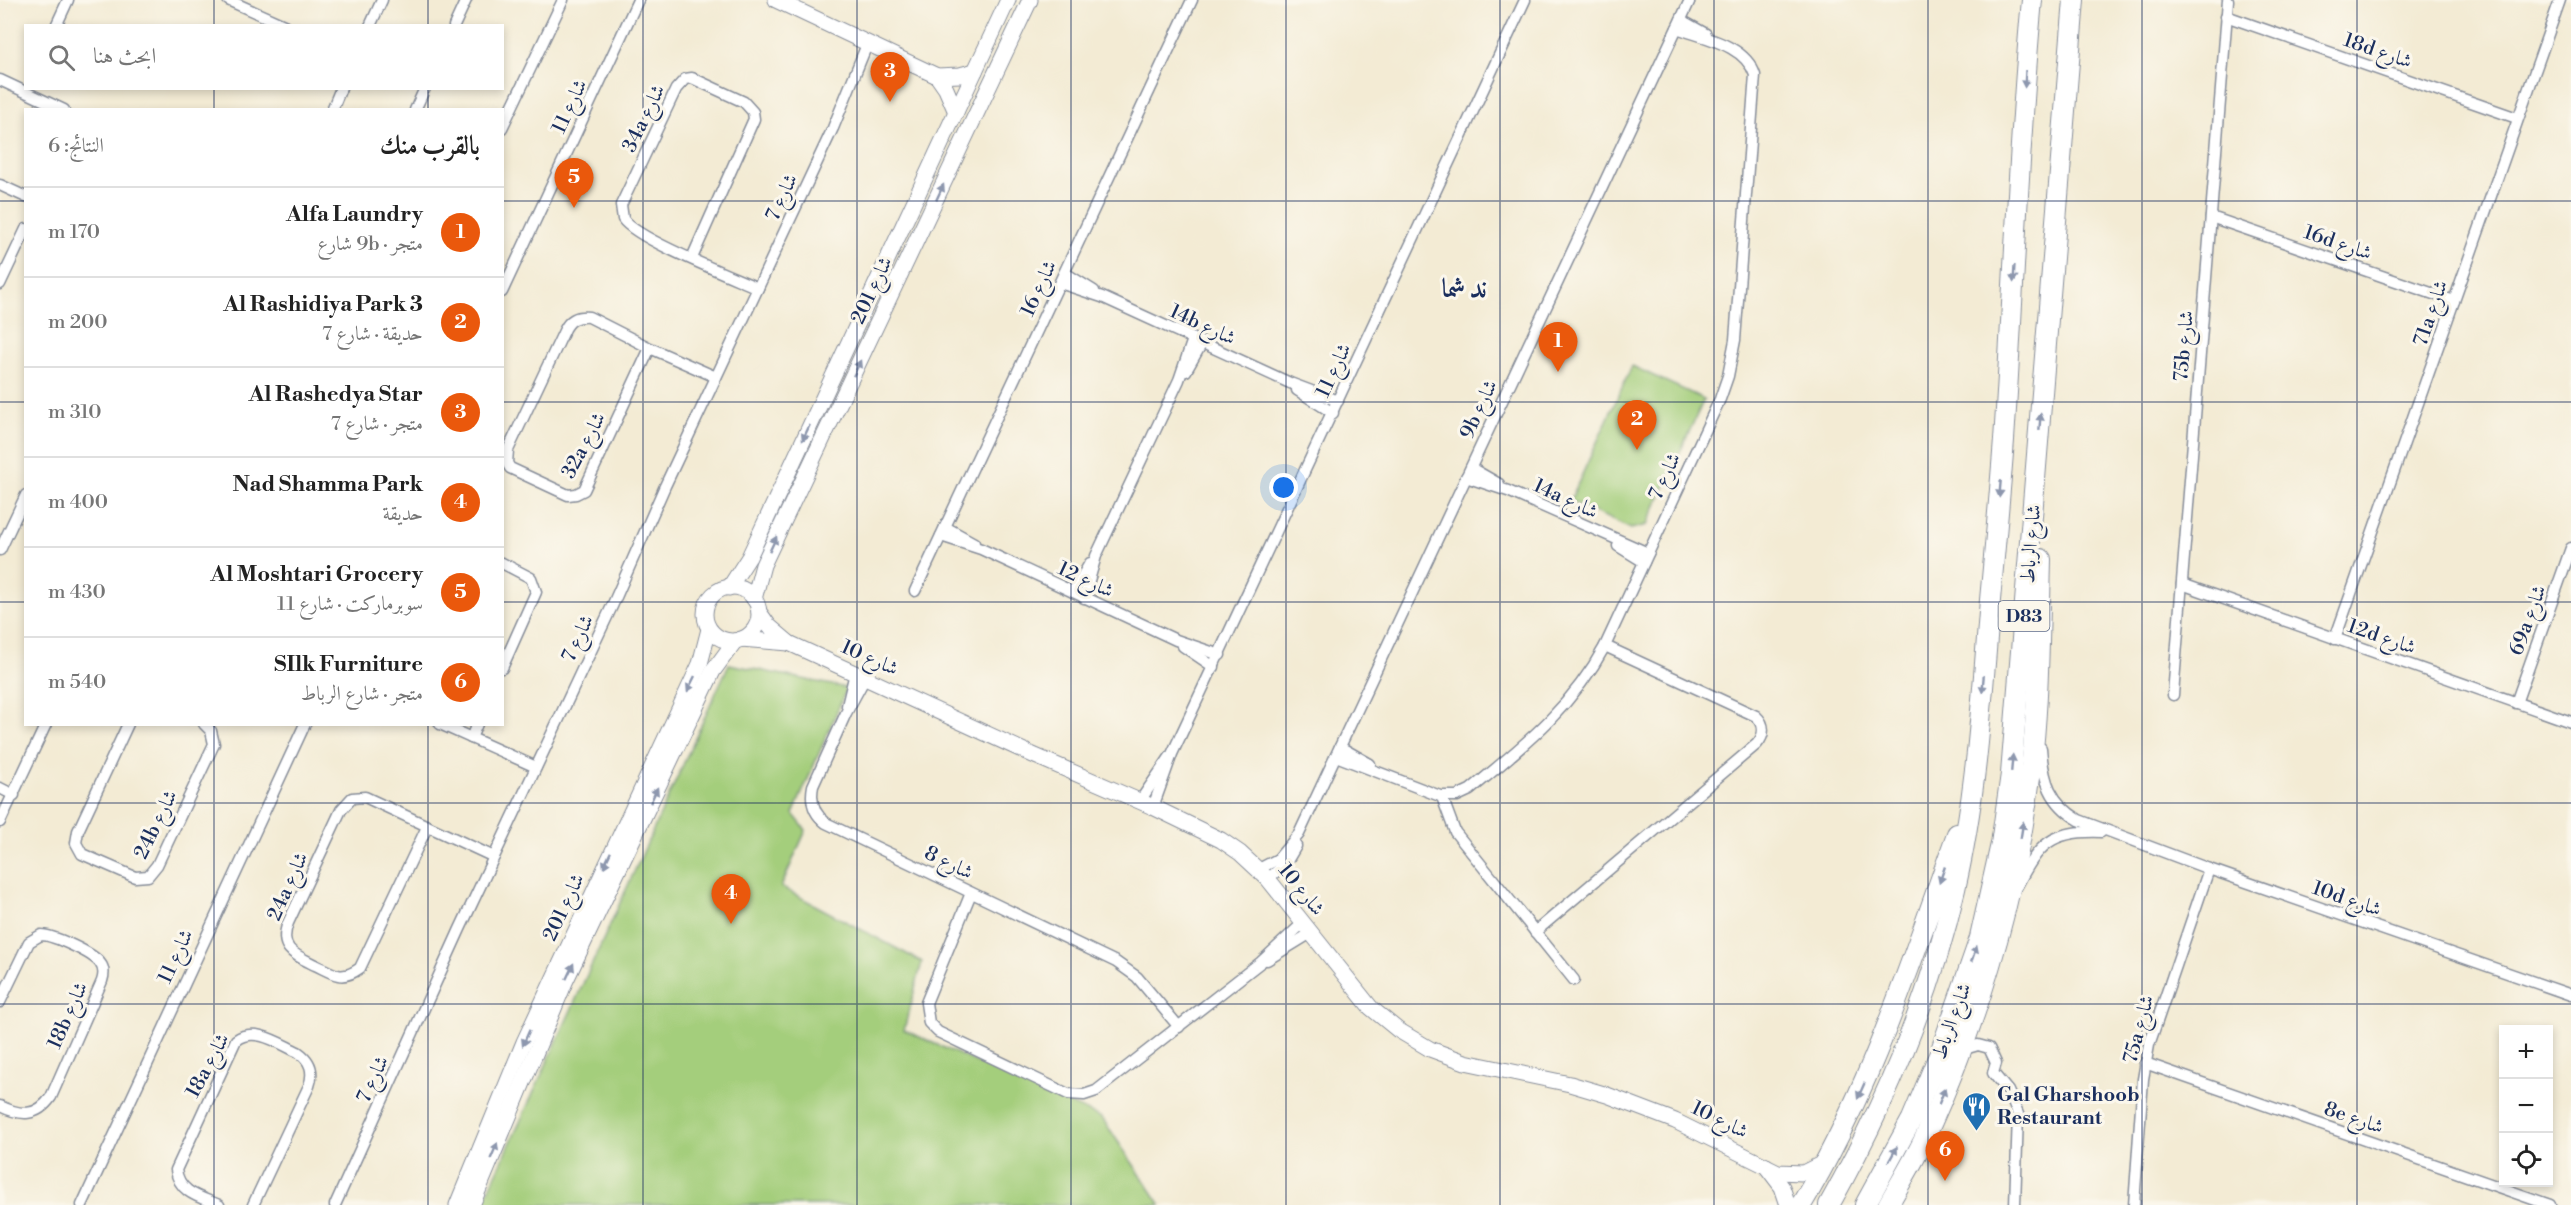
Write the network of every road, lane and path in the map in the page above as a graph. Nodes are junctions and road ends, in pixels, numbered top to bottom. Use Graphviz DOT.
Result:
graph roads {
  1 [pos="68,0"];
  2 [pos="228,0"];
  3 [pos="382,0"];
  4 [pos="466,0"];
  5 [pos="563,0"];
  6 [pos="638,0"];
  7 [pos="1008,0"];
  8 [pos="1030,0"];
  9 [pos="1192,0"];
  10 [pos="1525,0"];
  11 [pos="1690,0"];
  12 [pos="2023,0"];
  13 [pos="2032,0"];
  14 [pos="2228,0"];
  15 [pos="2560,0"];
  16 [pos="786,2"];
  17 [pos="2074,2"];
  18 [pos="2226,16"];
  19 [pos="57,24"];
  20 [pos="282,24"];
  21 [pos="371,24"];
  22 [pos="455,24"];
  23 [pos="1679,24"];
  24 [pos="871,44"];
  25 [pos="2027,49"];
  26 [pos="975,71"];
  27 [pos="937,76"];
  28 [pos="0,80"];
  29 [pos="24,89"];
  30 [pos="26,90"];
  31 [pos="340,90"];
  32 [pos="424,90"];
  33 [pos="60,108"];
  34 [pos="333,108"];
  35 [pos="416,108"];
  36 [pos="956,112"];
  37 [pos="2517,118"];
  38 [pos="504,124"];
  39 [pos="0,185"];
  40 [pos="24,196"];
  41 [pos="2211,217"];
  42 [pos="24,233"];
  43 [pos="692,258"];
  44 [pos="1062,278"];
  45 [pos="0,284"];
  46 [pos="504,288"];
  47 [pos="758,288"];
  48 [pos="2454,302"];
  49 [pos="1197,341"];
  50 [pos="650,348"];
  51 [pos="716,377"];
  52 [pos="1290,383"];
  53 [pos="1338,401"];
  54 [pos="1333,413"];
  55 [pos="2038,447"];
  56 [pos="1468,472"];
  57 [pos="24,499"];
  58 [pos="943,532"];
  59 [pos="2571,548"];
  60 [pos="0,550"];
  61 [pos="1096,556"];
  62 [pos="1646,558"];
  63 [pos="504,564"];
  64 [pos="2182,584"];
  65 [pos="729,588"];
  66 [pos="915,591"];
  67 [pos="1072,592"];
  68 [pos="1084,598"];
  69 [pos="756,606"];
  70 [pos="710,629"];
  71 [pos="2335,639"];
  72 [pos="738,640"];
  73 [pos="1176,640"];
  74 [pos="789,643"];
  75 [pos="1605,646"];
  76 [pos="1220,655"];
  77 [pos="504,664"];
  78 [pos="1214,667"];
  79 [pos="860,675"];
  80 [pos="2036,689"];
  81 [pos="2173,695"];
  82 [pos="2516,703"];
  83 [pos="2571,722"];
  84 [pos="45,726"];
  85 [pos="128,726"];
  86 [pos="206,726"];
  87 [pos="303,726"];
  88 [pos="444,726"];
  89 [pos="476,726"];
  90 [pos="471,738"];
  91 [pos="1338,751"];
  92 [pos="536,767"];
  93 [pos="1976,780"];
  94 [pos="0,789"];
  95 [pos="1442,796"];
  96 [pos="1457,796"];
  97 [pos="8,800"];
  98 [pos="1146,804"];
  99 [pos="0,822"];
  100 [pos="428,826"];
  101 [pos="1455,832"];
  102 [pos="2111,833"];
  103 [pos="494,857"];
  104 [pos="2210,868"];
  105 [pos="1263,874"];
  106 [pos="975,894"];
  107 [pos="2007,904"];
  108 [pos="1307,928"];
  109 [pos="1535,932"];
  110 [pos="1574,980"];
  111 [pos="2571,995"];
  112 [pos="0,1002"];
  113 [pos="1176,1029"];
  114 [pos="1961,1050"];
  115 [pos="2145,1063"];
  116 [pos="0,1106"];
  117 [pos="1828,1161"];
  118 [pos="1766,1166"];
  119 [pos="82,1205"];
  120 [pos="219,1205"];
  121 [pos="253,1205"];
  122 [pos="335,1205"];
  123 [pos="457,1205"];
  124 [pos="472,1205"];
  125 [pos="1788,1205"];
  126 [pos="1801,1205"];
  127 [pos="1829,1205"];
  128 [pos="1865,1205"];
  129 [pos="1888,1205"];
  130 [pos="2015,1205"];
  131 [pos="2134,1205"];
  132 [pos="2550,1205"];
  1 -- 19 [label="street"];
  2 -- 20 [label="street"];
  3 -- 21 [label="street"];
  4 -- 22 [label="street"];
  5 -- 38 [label="street"];
  6 -- 46 [label="street, شارع 11"];
  7 -- 26 [label="street, شارع 201"];
  69 -- 8 [label="street, شارع 201, one-way"];
  9 -- 44 [label="street, شارع 16"];
  10 -- 53 [label="street, شارع 11"];
  11 -- 23 [label="street, 9b شارع"];
  12 -- 25 [label="street"];
  13 -- 25 [label="highway, شارع الرباط / D83"];
  14 -- 18 [label="street, 75b شارع"];
  15 -- 37 [label="street, 71a شارع"];
  16 -- 24 [label="street"];
  55 -- 17 [label="highway, شارع الرباط / D83, one-way"];
  18 -- 37 [label="street, 18d شارع"];
  18 -- 41 [label="street, 75b شارع"];
  23 -- 56 [label="street, 9b شارع"];
  23 -- 62 [label="street, شارع 7"];
  24 -- 27 [label="street"];
  24 -- 47 [label="street, شارع 7"];
  25 -- 93 [label="highway, شارع الرباط / D83, one-way"];
  26 -- 27 [label="street"];
  26 -- 36 [label="street, شارع 201"];
  27 -- 36 [label="street"];
  28 -- 29 [label="street"];
  30 -- 33 [label="street"];
  31 -- 34 [label="street"];
  32 -- 35 [label="street"];
  36 -- 65 [label="street, شارع 201, one-way"];
  37 -- 48 [label="street, 71a شارع"];
  39 -- 40 [label="street"];
  41 -- 48 [label="street, 16d شارع"];
  41 -- 64 [label="street, 75b شارع"];
  42 -- 45 [label="street"];
  43 -- 43 [label="street, 34a شارع"];
  43 -- 47 [label="street, 34a شارع"];
  44 -- 49 [label="street, 14b شارع"];
  44 -- 58 [label="street, شارع 16"];
  47 -- 51 [label="street, شارع 7"];
  48 -- 71 [label="street, 71a شارع"];
  49 -- 52 [label="street, 14b شارع"];
  49 -- 61 [label="street"];
  50 -- 50 [label="street, 32a شارع"];
  50 -- 51 [label="street, 32a شارع"];
  51 -- 92 [label="street, شارع 7"];
  52 -- 53 [label="street, 14b شارع"];
  52 -- 54 [label="street, 14b شارع"];
  53 -- 54 [label="street, شارع 11"];
  54 -- 76 [label="street, شارع 11"];
  55 -- 80 [label="highway"];
  128 -- 55 [label="highway, شارع الرباط / D83, one-way"];
  56 -- 62 [label="street, 14a شارع"];
  56 -- 91 [label="street, 9b شارع"];
  57 -- 60 [label="street"];
  58 -- 66 [label="street, شارع 16"];
  58 -- 67 [label="street, شارع 12"];
  59 -- 82 [label="street, 69a شارع"];
  61 -- 67 [label="street"];
  61 -- 68 [label="street"];
  62 -- 75 [label="street, شارع 7"];
  63 -- 77 [label="street"];
  64 -- 71 [label="street, 12d شارع"];
  64 -- 81 [label="street, 75b شارع"];
  65 -- 69 [label="street"];
  65 -- 70 [label="street"];
  67 -- 68 [label="street, شارع 12"];
  68 -- 73 [label="street, شارع 12"];
  69 -- 72 [label="street"];
  69 -- 74 [label="street, شارع 10"];
  70 -- 72 [label="street"];
  70 -- 123 [label="street, شارع 201, one-way"];
  71 -- 82 [label="street, 12d شارع"];
  72 -- 74 [label="street, شارع 10"];
  124 -- 72 [label="street, شارع 201, one-way"];
  73 -- 76 [label="street, شارع 12"];
  73 -- 78 [label="street, شارع 12"];
  74 -- 79 [label="street, شارع 10"];
  75 -- 96 [label="street, شارع 7"];
  75 -- 109 [label="street"];
  76 -- 78 [label="street, شارع 11"];
  78 -- 98 [label="street, شارع 11"];
  79 -- 98 [label="street, شارع 10"];
  79 -- 106 [label="street, شارع 8"];
  80 -- 102 [label="street, 10d شارع"];
  107 -- 80 [label="highway, one-way"];
  82 -- 83 [label="street, 12d شارع"];
  84 -- 97 [label="street"];
  85 -- 86 [label="street, 24b شارع"];
  87 -- 119 [label="street, شارع 11"];
  88 -- 90 [label="street"];
  89 -- 90 [label="street"];
  90 -- 92 [label="street"];
  91 -- 95 [label="street"];
  91 -- 105 [label="street, 9b شارع"];
  92 -- 103 [label="street, شارع 7"];
  93 -- 117 [label="highway, one-way"];
  93 -- 127 [label="highway, شارع الرباط / D83"];
  94 -- 97 [label="street"];
  95 -- 96 [label="street"];
  95 -- 101 [label="street"];
  96 -- 101 [label="street"];
  97 -- 99 [label="street"];
  98 -- 105 [label="street, شارع 10"];
  100 -- 100 [label="street, 24a شارع"];
  100 -- 103 [label="street, 24a شارع"];
  101 -- 109 [label="street"];
  102 -- 104 [label="street, 10d شارع"];
  102 -- 107 [label="street, 10d شارع"];
  103 -- 122 [label="street, شارع 7"];
  104 -- 111 [label="street, 10d شارع"];
  104 -- 115 [label="street, 75a شارع"];
  105 -- 108 [label="street, شارع 10"];
  106 -- 113 [label="street, شارع 8"];
  106 -- 113 [label="street"];
  107 -- 114 [label="highway"];
  108 -- 113 [label="street"];
  108 -- 118 [label="street, شارع 10"];
  109 -- 110 [label="street"];
  112 -- 116 [label="street, 18b شارع"];
  129 -- 114 [label="highway, one-way"];
  114 -- 130 [label="street"];
  115 -- 131 [label="street, 75a شارع"];
  115 -- 132 [label="street, 8e شارع"];
  117 -- 118 [label="street, شارع 10"];
  117 -- 126 [label="highway"];
  118 -- 125 [label="street, شارع 10"];
  120 -- 121 [label="street, 18a شارع"];
}
